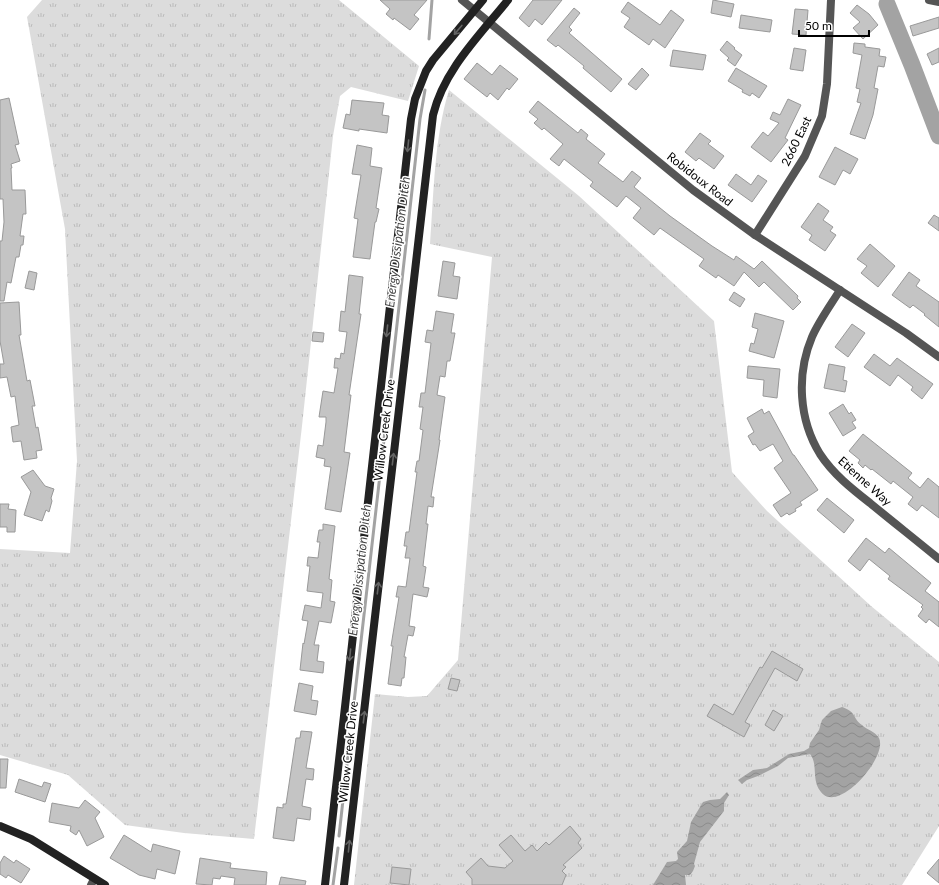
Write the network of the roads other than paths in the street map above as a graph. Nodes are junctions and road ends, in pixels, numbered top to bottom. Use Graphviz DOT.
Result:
graph roads {
  1 [pos="462,0"];
  2 [pos="483,0"];
  3 [pos="508,0"];
  4 [pos="831,0"];
  5 [pos="928,0"];
  6 [pos="939,2"];
  7 [pos="474,10"];
  8 [pos="490,23"];
  9 [pos="755,235"];
  10 [pos="840,290"];
  11 [pos="939,357"];
  12 [pos="939,559"];
  13 [pos="0,826"];
  14 [pos="93,882"];
  15 [pos="105,885"];
  16 [pos="324,885"];
  17 [pos="344,885"];
  1 -- 7 [label="street, Robidoux Road"];
  2 -- 7 [label="street, Willow Creek Drive"];
  3 -- 8 [label="street, Willow Creek Drive"];
  4 -- 9 [label="street, 2660 East"];
  5 -- 6 [label="street"];
  7 -- 8 [label="street, Robidoux Road"];
  7 -- 16 [label="street, Willow Creek Drive, one-way"];
  8 -- 9 [label="street, Robidoux Road"];
  17 -- 8 [label="street, Willow Creek Drive, one-way"];
  9 -- 10 [label="street, Robidoux Road"];
  10 -- 11 [label="street, Robidoux Road"];
  10 -- 12 [label="street, Etienne Way"];
  13 -- 14 [label="street"];
  14 -- 15 [label="street"];
}
